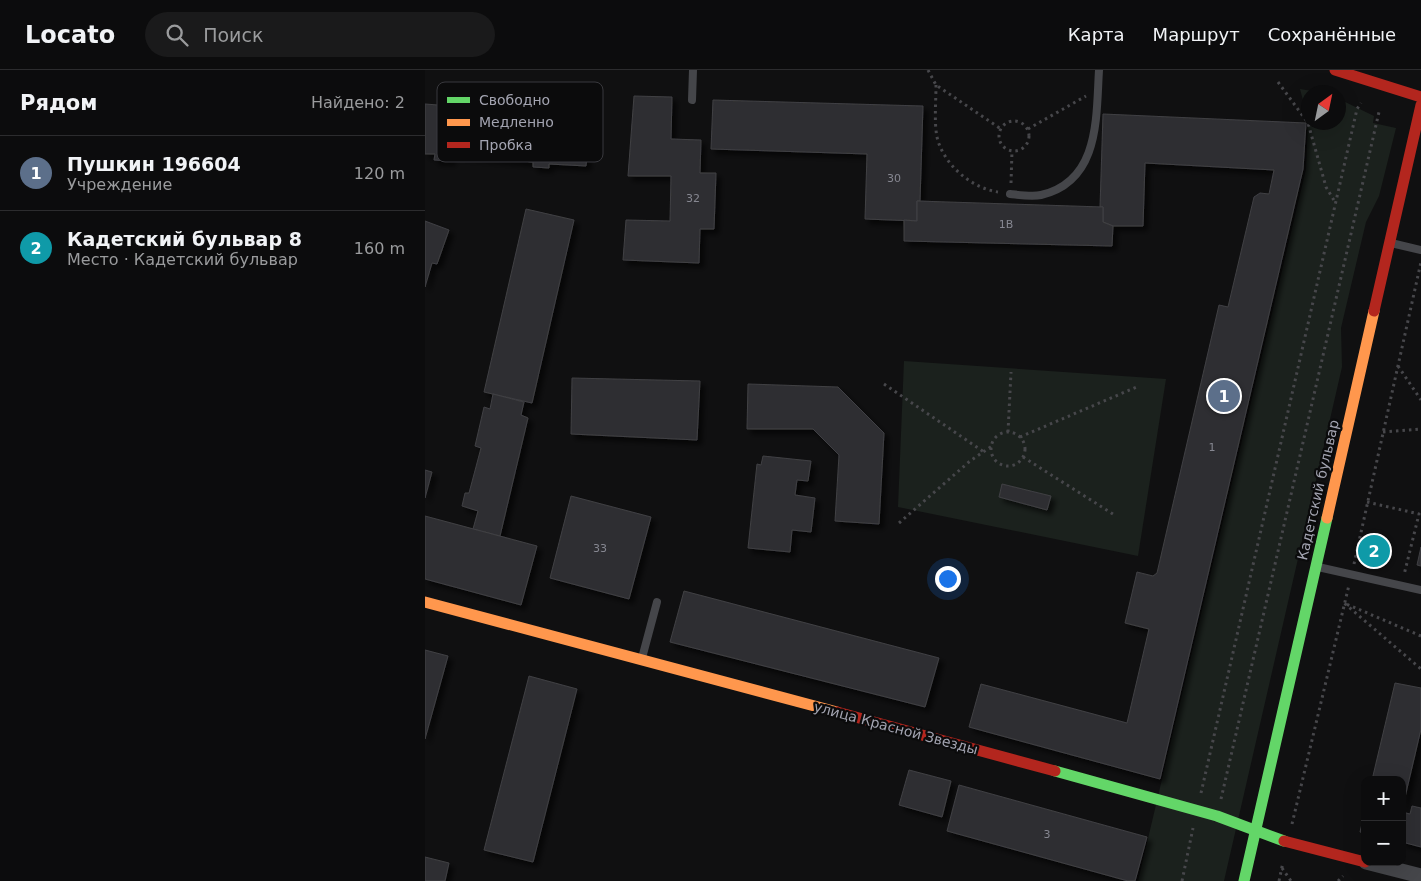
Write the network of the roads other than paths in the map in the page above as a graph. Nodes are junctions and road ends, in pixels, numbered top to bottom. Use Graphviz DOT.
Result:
graph roads {
  1 [pos="693,70"];
  2 [pos="1099,70"];
  3 [pos="1335,70"];
  4 [pos="1421,97"];
  5 [pos="692,100"];
  6 [pos="1421,105"];
  7 [pos="1010,194"];
  8 [pos="1389,243"];
  9 [pos="1421,250"];
  10 [pos="1316,566"];
  11 [pos="1421,590"];
  12 [pos="425,602"];
  13 [pos="657,602"];
  14 [pos="641,660"];
  15 [pos="1255,830"];
  16 [pos="1361,861"];
  17 [pos="1381,866"];
  18 [pos="1421,876"];
  19 [pos="1244,881"];
  1 -- 5 [label="lane"];
  2 -- 7 [label="lane"];
  3 -- 4 [label="street"];
  6 -- 8 [label="street, Кадетский бульвар"];
  8 -- 9 [label="lane"];
  8 -- 10 [label="street, Кадетский бульвар"];
  10 -- 11 [label="lane"];
  10 -- 15 [label="street, Кадетский бульвар"];
  12 -- 14 [label="street, улица Красной Звезды"];
  13 -- 14 [label="lane"];
  14 -- 15 [label="street, улица Красной Звезды"];
  15 -- 16 [label="street, улица Красной Звезды"];
  15 -- 19 [label="street, Кадетский бульвар"];
  17 -- 18 [label="street, улица Красной Звезды"];
}
